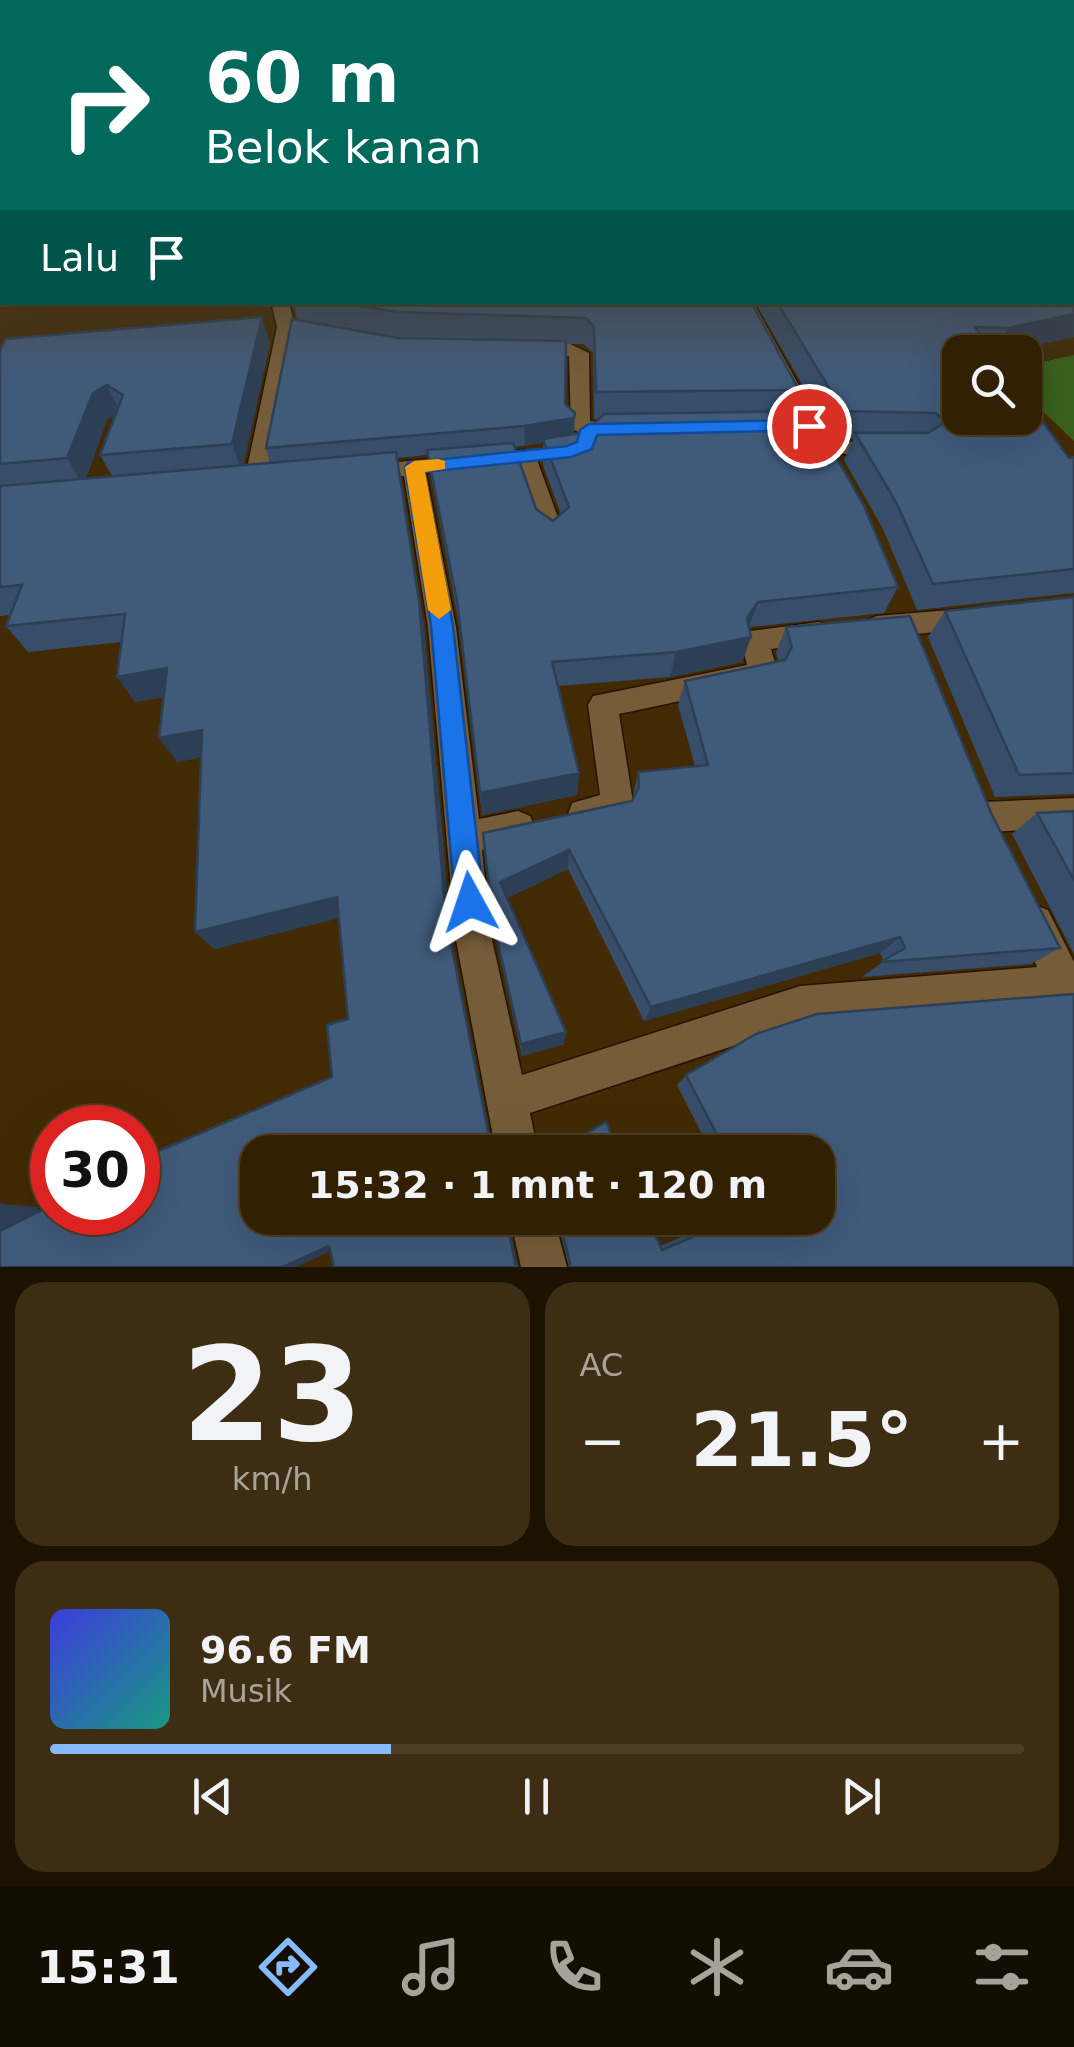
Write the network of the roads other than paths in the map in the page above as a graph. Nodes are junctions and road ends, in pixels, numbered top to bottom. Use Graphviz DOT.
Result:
graph roads {
  1 [pos="282,305"];
  2 [pos="745,305"];
  3 [pos="512,349"];
  4 [pos="644,429"];
  5 [pos="807,434"];
  6 [pos="915,448"];
  7 [pos="551,454"];
  8 [pos="524,457"];
  9 [pos="414,467"];
  10 [pos="334,474"];
  11 [pos="256,482"];
  12 [pos="840,482"];
  13 [pos="552,534"];
  14 [pos="893,593"];
  15 [pos="1002,616"];
  16 [pos="906,624"];
  17 [pos="920,659"];
  18 [pos="1074,813"];
  19 [pos="464,838"];
  20 [pos="999,851"];
  21 [pos="1024,901"];
  22 [pos="1070,993"];
  23 [pos="505,1102"];
  24 [pos="513,1135"];
  25 [pos="536,1235"];
  26 [pos="544,1267"];
  1 -- 11 [label="street"];
  2 -- 5 [label="street"];
  3 -- 4 [label="street"];
  5 -- 6 [label="street"];
  5 -- 12 [label="street"];
  7 -- 8 [label="street"];
  8 -- 9 [label="street"];
  8 -- 13 [label="street"];
  9 -- 10 [label="street"];
  9 -- 19 [label="street"];
  14 -- 16 [label="street"];
  15 -- 16 [label="street"];
  16 -- 17 [label="street"];
  16 -- 19 [label="street"];
  18 -- 20 [label="street"];
  19 -- 23 [label="street"];
  21 -- 22 [label="street"];
  22 -- 23 [label="street"];
  23 -- 24 [label="street"];
  25 -- 26 [label="street"];
}
